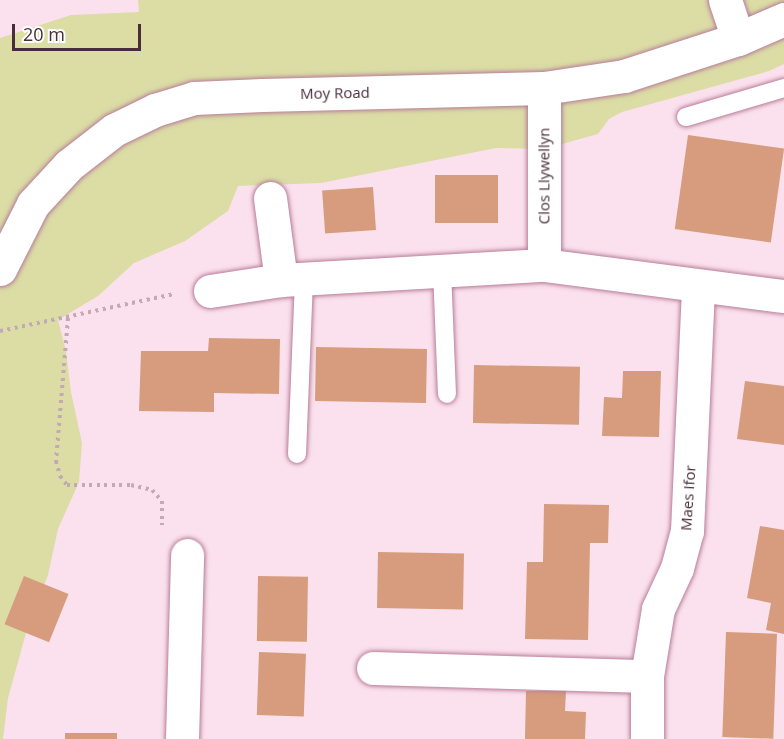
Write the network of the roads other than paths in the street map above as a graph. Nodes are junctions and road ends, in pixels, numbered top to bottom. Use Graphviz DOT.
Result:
graph roads {
  1 [pos="725,0"];
  2 [pos="784,19"];
  3 [pos="738,39"];
  4 [pos="544,88"];
  5 [pos="784,88"];
  6 [pos="686,117"];
  7 [pos="270,198"];
  8 [pos="544,265"];
  9 [pos="0,269"];
  10 [pos="442,270"];
  11 [pos="292,279"];
  12 [pos="698,286"];
  13 [pos="210,291"];
  14 [pos="784,296"];
  15 [pos="447,394"];
  16 [pos="297,454"];
  17 [pos="187,555"];
  18 [pos="373,668"];
  19 [pos="647,676"];
  20 [pos="182,739"];
  21 [pos="646,739"];
  1 -- 3 [label="street"];
  2 -- 3 [label="street, Moy Road"];
  3 -- 4 [label="street, Moy Road"];
  4 -- 8 [label="street, Clos Llywellyn"];
  4 -- 9 [label="street, Moy Road"];
  5 -- 6 [label="lane"];
  7 -- 11 [label="street"];
  8 -- 10 [label="street"];
  8 -- 12 [label="street"];
  10 -- 11 [label="street"];
  10 -- 15 [label="lane"];
  11 -- 13 [label="street"];
  11 -- 16 [label="lane"];
  12 -- 14 [label="street"];
  12 -- 19 [label="street, Maes Ifor"];
  17 -- 20 [label="street"];
  18 -- 19 [label="street"];
  19 -- 21 [label="street, Maes Ifor"];
}
